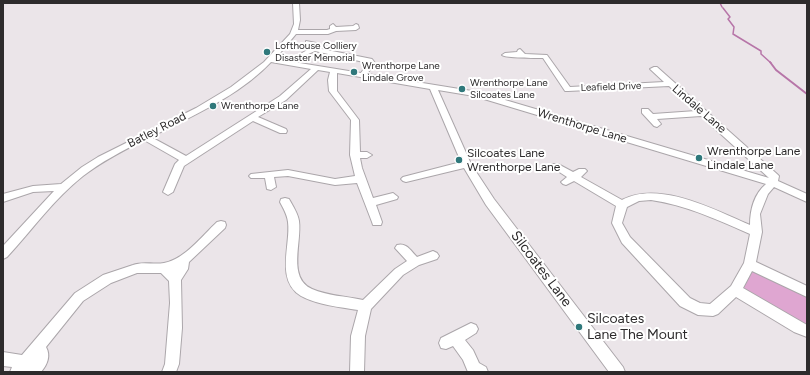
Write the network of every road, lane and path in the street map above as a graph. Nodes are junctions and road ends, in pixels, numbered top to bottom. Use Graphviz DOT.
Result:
graph roads {
  1 [pos="296,3"];
  2 [pos="356,26"];
  3 [pos="335,30"];
  4 [pos="294,32"];
  5 [pos="352,33"];
  6 [pos="308,42"];
  7 [pos="314,49"];
  8 [pos="304,54"];
  9 [pos="505,55"];
  10 [pos="270,60"];
  11 [pos="317,67"];
  12 [pos="654,69"];
  13 [pos="335,70"];
  14 [pos="363,75"];
  15 [pos="559,75"];
  16 [pos="550,76"];
  17 [pos="671,84"];
  18 [pos="434,88"];
  19 [pos="645,111"];
  20 [pos="704,113"];
  21 [pos="651,117"];
  22 [pos="253,118"];
  23 [pos="657,124"];
  24 [pos="284,132"];
  25 [pos="144,137"];
  26 [pos="355,155"];
  27 [pos="367,155"];
  28 [pos="186,160"];
  29 [pos="466,164"];
  30 [pos="555,166"];
  31 [pos="269,174"];
  32 [pos="254,176"];
  33 [pos="360,179"];
  34 [pos="406,179"];
  35 [pos="773,183"];
  36 [pos="270,187"];
  37 [pos="64,188"];
  38 [pos="29,189"];
  39 [pos="168,194"];
  40 [pos="393,197"];
  41 [pos="3,198"];
  42 [pos="807,198"];
  43 [pos="24,200"];
  44 [pos="370,203"];
  45 [pos="284,205"];
  46 [pos="622,205"];
  47 [pos="377,222"];
  48 [pos="221,225"];
  49 [pos="756,232"];
  50 [pos="402,248"];
  51 [pos="3,254"];
  52 [pos="433,256"];
  53 [pos="184,260"];
  54 [pos="416,262"];
  55 [pos="750,264"];
  56 [pos="164,268"];
  57 [pos="175,279"];
  58 [pos="735,290"];
  59 [pos="807,292"];
  60 [pos="365,306"];
  61 [pos="471,329"];
  62 [pos="807,331"];
  63 [pos="3,359"];
  64 [pos="24,369"];
  65 [pos="169,372"];
  66 [pos="357,372"];
  67 [pos="481,372"];
  68 [pos="618,372"];
  1 -- 4 [label="street"];
  2 -- 3 [label="street"];
  3 -- 4 [label="street"];
  3 -- 5 [label="street"];
  4 -- 10 [label="street, Batley Road"];
  6 -- 7 [label="street"];
  7 -- 8 [label="street"];
  7 -- 14 [label="street"];
  9 -- 15 [label="street, Leafield Drive"];
  10 -- 11 [label="street, Wrenthorpe Lane"];
  10 -- 25 [label="street, Batley Road"];
  11 -- 13 [label="street, Wrenthorpe Lane"];
  11 -- 22 [label="street"];
  12 -- 17 [label="street, Lindale Lane"];
  13 -- 14 [label="street, Wrenthorpe Lane"];
  13 -- 26 [label="street"];
  14 -- 18 [label="street, Wrenthorpe Lane"];
  15 -- 16 [label="street"];
  15 -- 17 [label="street, Leafield Drive"];
  17 -- 20 [label="street, Lindale Lane"];
  18 -- 29 [label="street, Silcoates Lane"];
  18 -- 35 [label="street, Wrenthorpe Lane"];
  19 -- 21 [label="street"];
  20 -- 21 [label="street"];
  20 -- 35 [label="street, Lindale Lane"];
  21 -- 23 [label="street"];
  22 -- 24 [label="street"];
  22 -- 28 [label="street"];
  25 -- 28 [label="street"];
  25 -- 37 [label="street, Batley Road"];
  26 -- 27 [label="street"];
  26 -- 33 [label="street"];
  28 -- 39 [label="street"];
  29 -- 34 [label="street"];
  29 -- 68 [label="street, Silcoates Lane"];
  30 -- 46 [label="street"];
  31 -- 32 [label="street"];
  31 -- 33 [label="street"];
  31 -- 36 [label="street"];
  33 -- 44 [label="street"];
  35 -- 42 [label="street, Wrenthorpe Lane"];
  35 -- 49 [label="street"];
  37 -- 38 [label="street"];
  37 -- 51 [label="street, Batley Road"];
  38 -- 41 [label="street"];
  38 -- 43 [label="street"];
  40 -- 44 [label="street"];
  44 -- 47 [label="street"];
  45 -- 60 [label="street"];
  46 -- 49 [label="street"];
  46 -- 58 [label="street"];
  48 -- 53 [label="street"];
  49 -- 55 [label="street"];
  50 -- 54 [label="street"];
  52 -- 54 [label="street"];
  53 -- 56 [label="street"];
  53 -- 57 [label="street"];
  54 -- 60 [label="street"];
  55 -- 58 [label="street"];
  55 -- 59 [label="street"];
  56 -- 57 [label="street"];
  56 -- 64 [label="street"];
  57 -- 65 [label="street"];
  58 -- 62 [label="street"];
  60 -- 66 [label="street"];
  61 -- 67 [label="street"];
  63 -- 64 [label="street"];
}
